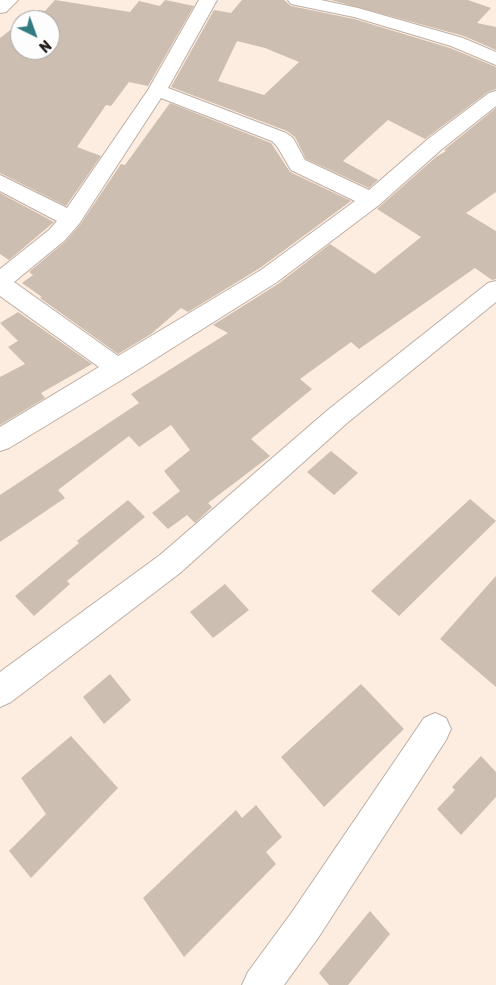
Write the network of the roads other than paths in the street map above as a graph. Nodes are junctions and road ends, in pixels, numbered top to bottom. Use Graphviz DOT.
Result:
graph roads {
  1 [pos="10,0"];
  2 [pos="208,0"];
  3 [pos="297,0"];
  4 [pos="0,8"];
  5 [pos="496,59"];
  6 [pos="157,90"];
  7 [pos="496,97"];
  8 [pos="0,182"];
  9 [pos="371,200"];
  10 [pos="70,219"];
  11 [pos="0,283"];
  12 [pos="496,289"];
  13 [pos="119,369"];
  14 [pos="0,440"];
  15 [pos="0,691"];
  16 [pos="435,729"];
  17 [pos="261,985"];
  1 -- 4 [label="street"];
  2 -- 6 [label="street"];
  3 -- 5 [label="street"];
  6 -- 9 [label="street"];
  6 -- 10 [label="street"];
  7 -- 9 [label="street"];
  8 -- 10 [label="street"];
  9 -- 13 [label="street"];
  10 -- 11 [label="street"];
  11 -- 13 [label="street"];
  12 -- 15 [label="street"];
  13 -- 14 [label="street"];
  16 -- 17 [label="street"];
}
